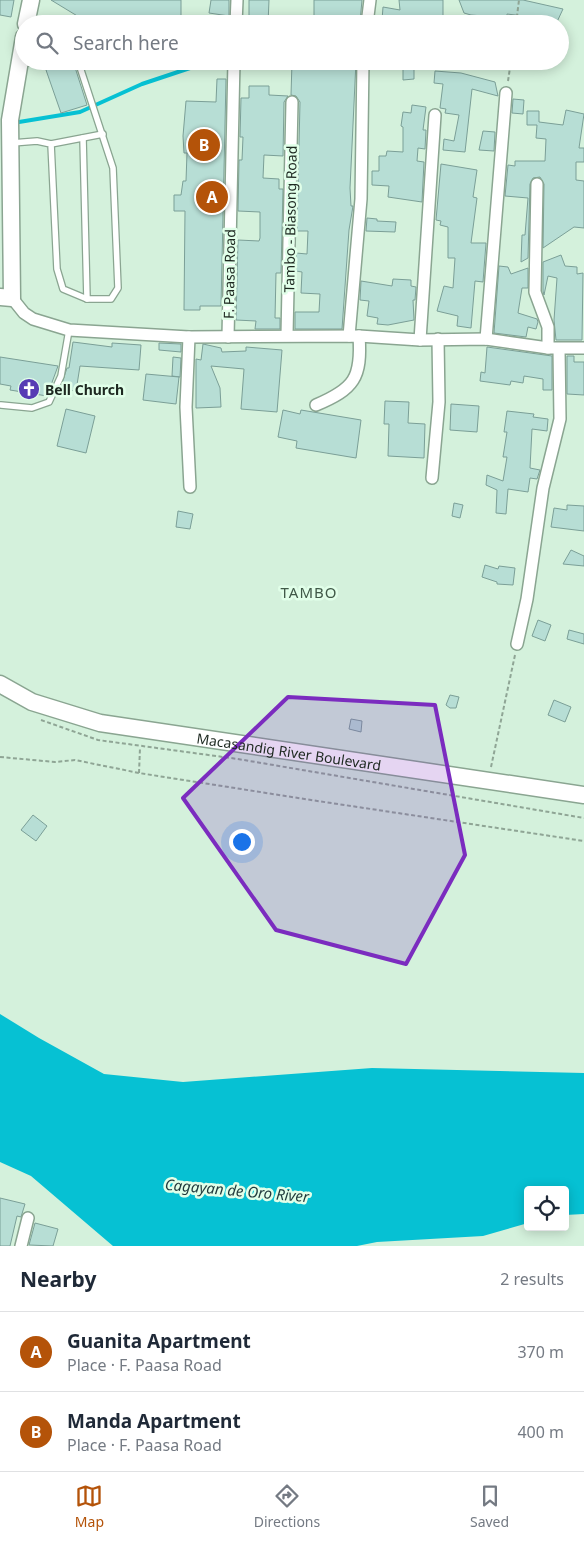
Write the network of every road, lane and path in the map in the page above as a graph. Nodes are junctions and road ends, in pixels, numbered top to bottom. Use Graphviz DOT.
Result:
graph roads {
  1 [pos="31,0"];
  2 [pos="237,0"];
  3 [pos="370,0"];
  4 [pos="520,0"];
  5 [pos="28,15"];
  6 [pos="236,15"];
  7 [pos="368,15"];
  8 [pos="518,15"];
  9 [pos="16,70"];
  10 [pos="82,70"];
  11 [pos="234,70"];
  12 [pos="363,70"];
  13 [pos="510,70"];
  14 [pos="506,93"];
  15 [pos="292,102"];
  16 [pos="436,116"];
  17 [pos="103,134"];
  18 [pos="83,138"];
  19 [pos="10,143"];
  20 [pos="51,144"];
  21 [pos="537,184"];
  22 [pos="6,298"];
  23 [pos="87,299"];
  24 [pos="69,330"];
  25 [pos="287,335"];
  26 [pos="354,336"];
  27 [pos="189,337"];
  28 [pos="228,337"];
  29 [pos="438,339"];
  30 [pos="486,339"];
  31 [pos="420,340"];
  32 [pos="554,348"];
  33 [pos="584,348"];
  34 [pos="1,405"];
  35 [pos="316,405"];
  36 [pos="432,478"];
  37 [pos="190,487"];
  38 [pos="517,644"];
  39 [pos="0,684"];
  40 [pos="33,717"];
  41 [pos="140,746"];
  42 [pos="0,757"];
  43 [pos="139,773"];
  44 [pos="487,782"];
  45 [pos="584,795"];
  46 [pos="584,818"];
  47 [pos="584,841"];
  48 [pos="28,1218"];
  49 [pos="21,1246"];
  1 -- 5 [label="street"];
  2 -- 6 [label="street"];
  3 -- 7 [label="street"];
  4 -- 8 [label="path"];
  9 -- 19 [label="street"];
  10 -- 17 [label="lane"];
  11 -- 28 [label="street, F. Paasa Road"];
  12 -- 26 [label="street"];
  13 -- 14 [label="path"];
  14 -- 30 [label="street"];
  15 -- 25 [label="street, Tambo - Biasong Road"];
  16 -- 31 [label="street"];
  17 -- 18 [label="lane"];
  17 -- 23 [label="lane"];
  18 -- 20 [label="lane"];
  18 -- 23 [label="lane"];
  19 -- 20 [label="lane"];
  19 -- 22 [label="street"];
  20 -- 23 [label="lane"];
  21 -- 32 [label="street"];
  22 -- 24 [label="street"];
  24 -- 27 [label="street"];
  24 -- 34 [label="lane"];
  25 -- 26 [label="street"];
  25 -- 28 [label="street"];
  26 -- 31 [label="street"];
  26 -- 35 [label="street"];
  27 -- 28 [label="street"];
  27 -- 37 [label="street"];
  29 -- 30 [label="street"];
  29 -- 31 [label="street"];
  29 -- 36 [label="street"];
  30 -- 32 [label="street"];
  32 -- 33 [label="street"];
  32 -- 38 [label="street"];
  38 -- 44 [label="path"];
  39 -- 44 [label="street, Macasandig River Boulevard"];
  40 -- 41 [label="path"];
  41 -- 43 [label="path"];
  41 -- 46 [label="path"];
  42 -- 43 [label="path"];
  43 -- 47 [label="path"];
  44 -- 45 [label="street, Macasandig River Boulevard"];
  48 -- 49 [label="street"];
}
